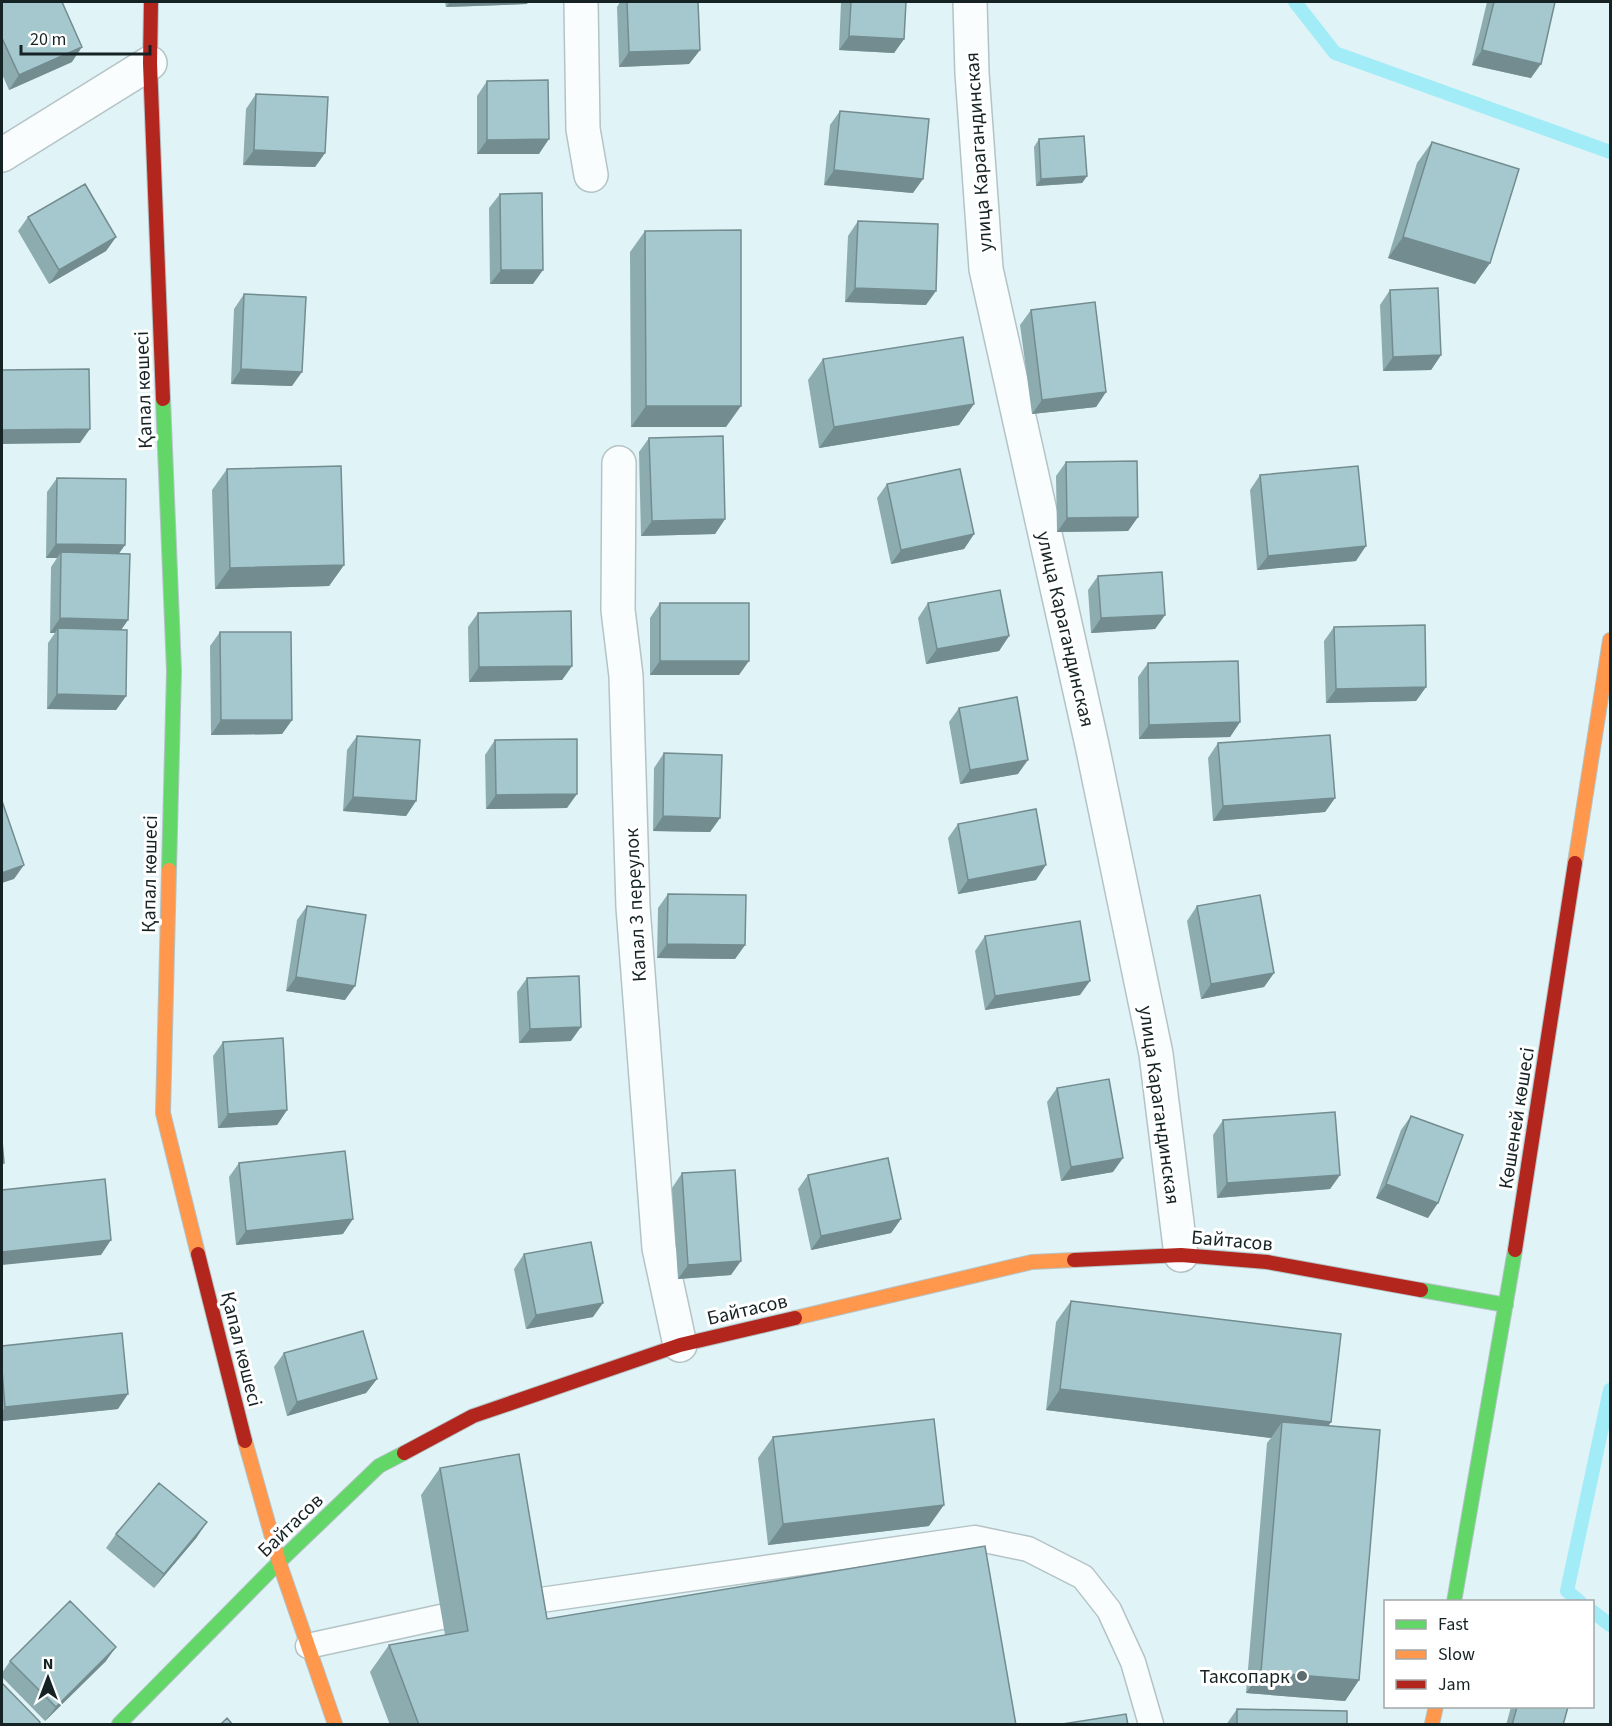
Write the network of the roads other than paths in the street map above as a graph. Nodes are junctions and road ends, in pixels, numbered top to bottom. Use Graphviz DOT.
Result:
graph roads {
  1 [pos="152,2"];
  2 [pos="581,2"];
  3 [pos="970,2"];
  4 [pos="150,63"];
  5 [pos="2,154"];
  6 [pos="591,175"];
  7 [pos="619,462"];
  8 [pos="1611,640"];
  9 [pos="1181,1254"];
  10 [pos="1506,1305"];
  11 [pos="680,1345"];
  12 [pos="279,1562"];
  13 [pos="1454,1600"];
  14 [pos="520,1603"];
  15 [pos="441,1617"];
  16 [pos="308,1646"];
  17 [pos="1436,1708"];
  18 [pos="118,1725"];
  19 [pos="335,1725"];
  20 [pos="1151,1725"];
  21 [pos="1432,1725"];
  1 -- 4 [label="street, Қапал көшесі"];
  2 -- 6 [label="street"];
  3 -- 9 [label="street, улица Карагандинская"];
  4 -- 5 [label="street"];
  4 -- 12 [label="street, Қапал көшесі"];
  7 -- 11 [label="street, Капал 3 переулок"];
  8 -- 10 [label="street, Көшеней көшесі"];
  9 -- 10 [label="street, Байтасов"];
  9 -- 11 [label="street, Байтасов"];
  10 -- 13 [label="street, Көшеней көшесі"];
  11 -- 12 [label="street, Байтасов"];
  12 -- 16 [label="street, Қапал көшесі"];
  12 -- 18 [label="street, Байтасов"];
  14 -- 20 [label="lane"];
  15 -- 16 [label="lane"];
  16 -- 19 [label="street, Қапал көшесі"];
  17 -- 21 [label="street"];
}
